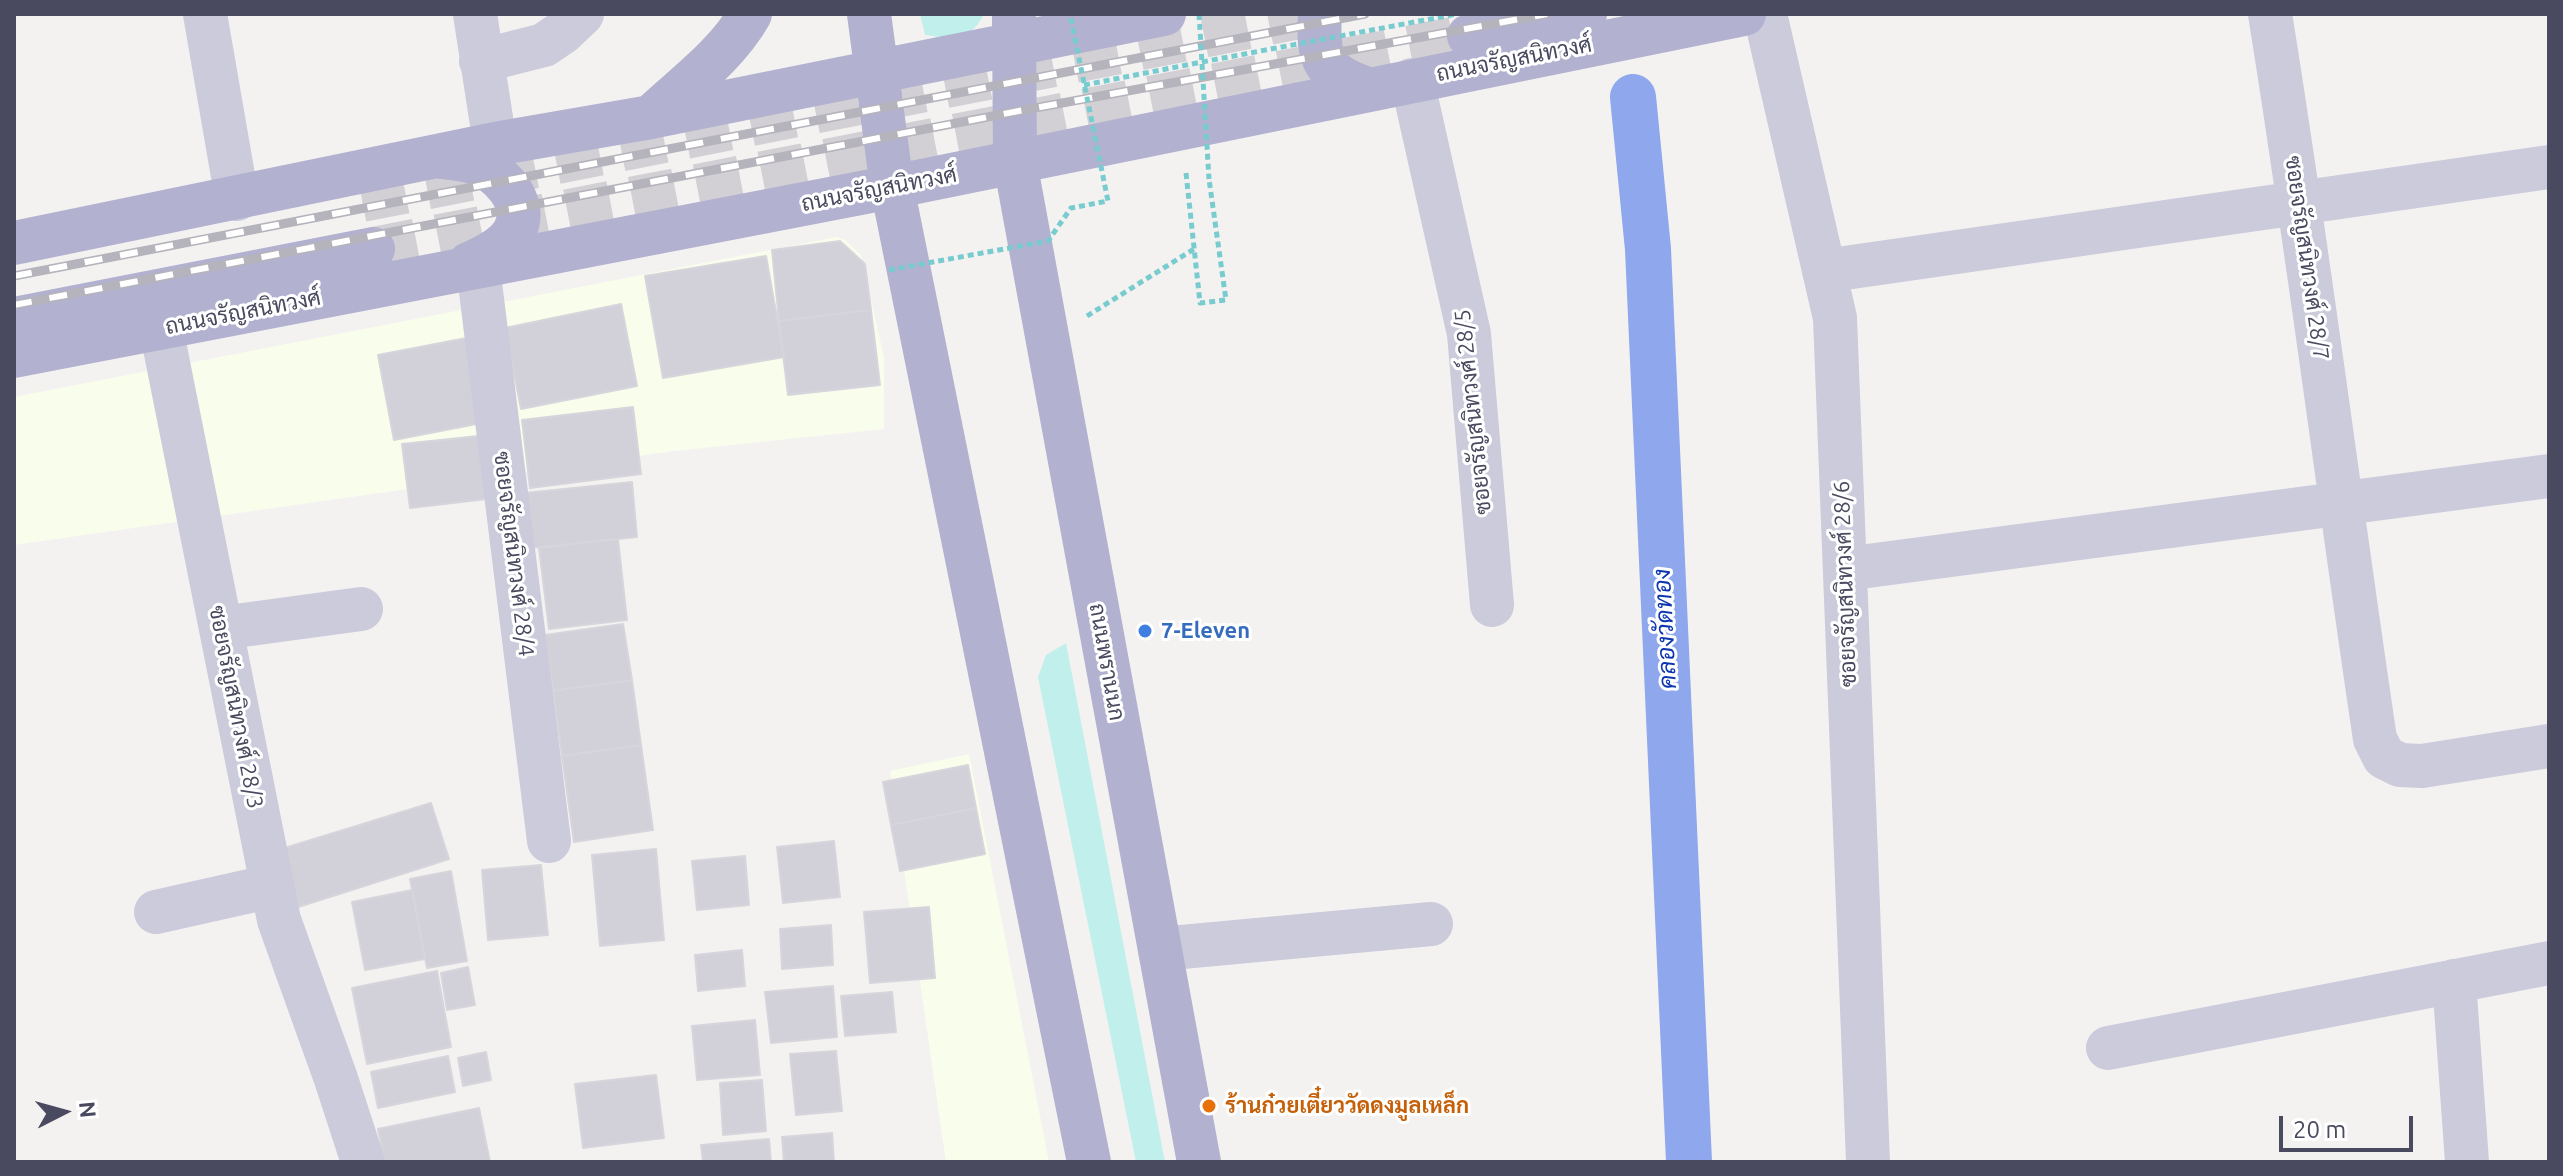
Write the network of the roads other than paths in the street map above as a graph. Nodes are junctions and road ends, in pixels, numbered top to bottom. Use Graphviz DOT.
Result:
graph roads {
  1 [pos="205,14"];
  2 [pos="475,14"];
  3 [pos="582,14"];
  4 [pos="750,14"];
  5 [pos="869,14"];
  6 [pos="1164,14"];
  7 [pos="1320,14"];
  8 [pos="1585,14"];
  9 [pos="1744,14"];
  10 [pos="1765,14"];
  11 [pos="2270,14"];
  12 [pos="1463,25"];
  13 [pos="1014,29"];
  14 [pos="481,61"];
  15 [pos="877,71"];
  16 [pos="1412,80"];
  17 [pos="1368,89"];
  18 [pos="651,117"];
  19 [pos="495,144"];
  20 [pos="439,156"];
  21 [pos="1015,162"];
  22 [pos="2549,167"];
  23 [pos="892,187"];
  24 [pos="237,199"];
  25 [pos="362,200"];
  26 [pos="2301,202"];
  27 [pos="14,243"];
  28 [pos="373,249"];
  29 [pos="14,268"];
  30 [pos="466,269"];
  31 [pos="1824,271"];
  32 [pos="14,319"];
  33 [pos="161,328"];
  34 [pos="14,356"];
  35 [pos="2549,476"];
  36 [pos="2340,503"];
  37 [pos="1845,569"];
  38 [pos="1492,605"];
  39 [pos="361,609"];
  40 [pos="221,628"];
  41 [pos="2549,746"];
  42 [pos="549,841"];
  43 [pos="272,886"];
  44 [pos="156,912"];
  45 [pos="1431,924"];
  46 [pos="1160,949"];
  47 [pos="2549,963"];
  48 [pos="2454,981"];
  49 [pos="2108,1048"];
  50 [pos="363,1162"];
  51 [pos="1089,1162"];
  52 [pos="1199,1162"];
  53 [pos="1868,1162"];
  54 [pos="2467,1162"];
  1 -- 24 [label="street"];
  2 -- 14 [label="street"];
  3 -- 14 [label="street"];
  4 -- 18 [label="main road"];
  5 -- 15 [label="main road"];
  6 -- 13 [label="main road"];
  7 -- 17 [label="main road"];
  8 -- 12 [label="main road, ถนนจรัญสนิทวงศ์"];
  9 -- 16 [label="main road, ถนนจรัญสนิทวงศ์"];
  10 -- 31 [label="street, ซอยจรัญสนิทวงศ์ 28/6"];
  11 -- 26 [label="street, ซอยจรัญสนิทวงศ์ 28/7"];
  13 -- 15 [label="main road"];
  13 -- 21 [label="main road, ถนนพรานนก"];
  14 -- 19 [label="street"];
  15 -- 18 [label="main road"];
  15 -- 23 [label="main road"];
  16 -- 17 [label="main road, ถนนจรัญสนิทวงศ์"];
  16 -- 38 [label="street, ซอยจรัญสนิทวงศ์ 28/5"];
  17 -- 21 [label="main road, ถนนจรัญสนิทวงศ์"];
  18 -- 19 [label="main road"];
  19 -- 20 [label="main road"];
  20 -- 24 [label="main road"];
  20 -- 30 [label="main road"];
  21 -- 23 [label="main road, ถนนจรัญสนิทวงศ์"];
  21 -- 46 [label="main road, ถนนพรานนก"];
  22 -- 26 [label="street"];
  23 -- 30 [label="main road, ถนนจรัญสนิทวงศ์"];
  23 -- 51 [label="main road"];
  24 -- 27 [label="main road"];
  25 -- 29 [label="main road"];
  26 -- 31 [label="street"];
  26 -- 36 [label="street, ซอยจรัญสนิทวงศ์ 28/7"];
  28 -- 32 [label="main road, ถนนจรัญสนิทวงศ์"];
  30 -- 33 [label="main road, ถนนจรัญสนิทวงศ์"];
  30 -- 42 [label="street, ซอยจรัญสนิทวงศ์ 28/4"];
  31 -- 37 [label="street, ซอยจรัญสนิทวงศ์ 28/6"];
  33 -- 34 [label="main road, ถนนจรัญสนิทวงศ์"];
  33 -- 40 [label="street, ซอยจรัญสนิทวงศ์ 28/3"];
  35 -- 36 [label="street"];
  36 -- 37 [label="street"];
  36 -- 41 [label="street, ซอยจรัญสนิทวงศ์ 28/7"];
  37 -- 53 [label="street, ซอยจรัญสนิทวงศ์ 28/6"];
  39 -- 40 [label="street"];
  40 -- 43 [label="street, ซอยจรัญสนิทวงศ์ 28/3"];
  43 -- 44 [label="street"];
  43 -- 50 [label="street, ซอยจรัญสนิทวงศ์ 28/3"];
  45 -- 46 [label="street"];
  46 -- 52 [label="main road, ถนนพรานนก"];
  47 -- 48 [label="street"];
  48 -- 49 [label="street"];
  48 -- 54 [label="street"];
}
